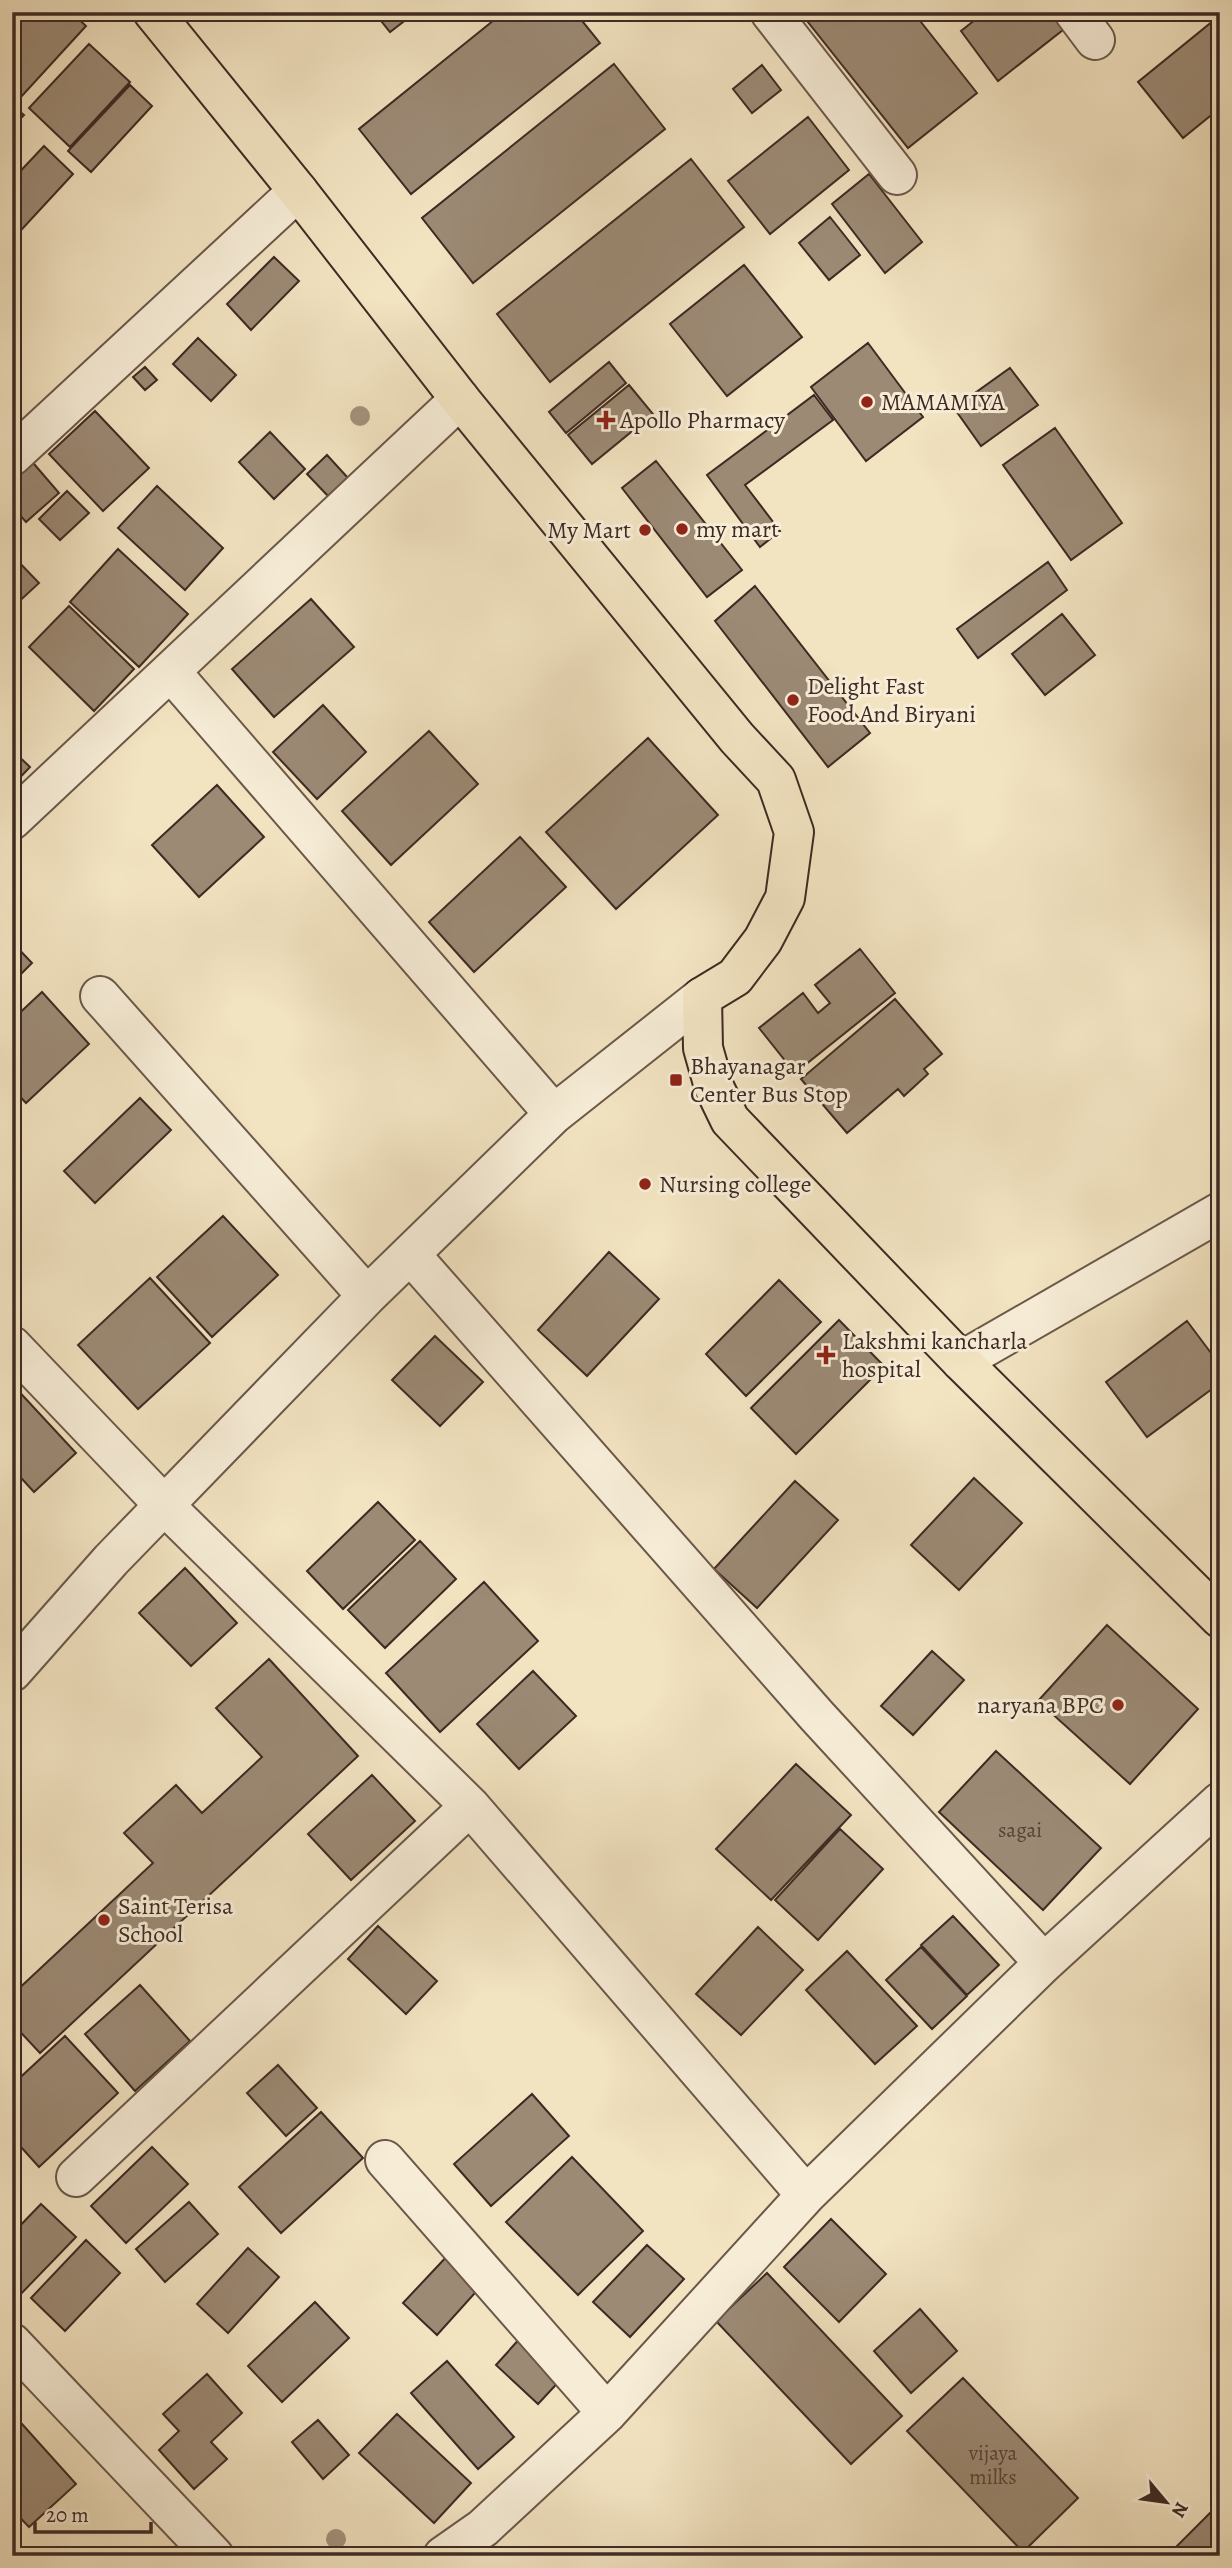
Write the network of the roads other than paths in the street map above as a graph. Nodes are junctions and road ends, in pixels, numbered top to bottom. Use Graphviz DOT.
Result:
graph roads {
  1 [pos="153,12"];
  2 [pos="770,12"];
  3 [pos="897,175"];
  4 [pos="298,191"];
  5 [pos="460,399"];
  6 [pos="12,456"];
  7 [pos="171,672"];
  8 [pos="12,820"];
  9 [pos="100,996"];
  10 [pos="702,996"];
  11 [pos="554,1114"];
  12 [pos="1220,1212"];
  13 [pos="410,1254"];
  14 [pos="367,1296"];
  15 [pos="12,1346"];
  16 [pos="961,1361"];
  17 [pos="164,1505"];
  18 [pos="1220,1618"];
  19 [pos="12,1672"];
  20 [pos="1220,1802"];
  21 [pos="470,1806"];
  22 [pos="1044,1963"];
  23 [pos="385,2160"];
  24 [pos="76,2177"];
  25 [pos="806,2195"];
  26 [pos="12,2343"];
  27 [pos="607,2413"];
  28 [pos="214,2556"];
  29 [pos="443,2556"];
  1 -- 4 [label="main road"];
  2 -- 3 [label="street"];
  4 -- 5 [label="main road"];
  4 -- 6 [label="street"];
  5 -- 7 [label="street"];
  5 -- 10 [label="main road"];
  7 -- 8 [label="street"];
  7 -- 11 [label="street"];
  9 -- 14 [label="street"];
  10 -- 11 [label="street"];
  10 -- 16 [label="main road"];
  11 -- 13 [label="street"];
  12 -- 16 [label="street"];
  13 -- 14 [label="street"];
  13 -- 22 [label="street"];
  14 -- 17 [label="street"];
  15 -- 17 [label="street"];
  16 -- 18 [label="main road"];
  17 -- 19 [label="street"];
  17 -- 21 [label="street"];
  20 -- 22 [label="street"];
  21 -- 24 [label="street"];
  21 -- 25 [label="street"];
  22 -- 25 [label="street"];
  23 -- 27 [label="street"];
  25 -- 27 [label="street"];
  26 -- 28 [label="street"];
  27 -- 29 [label="street"];
}
